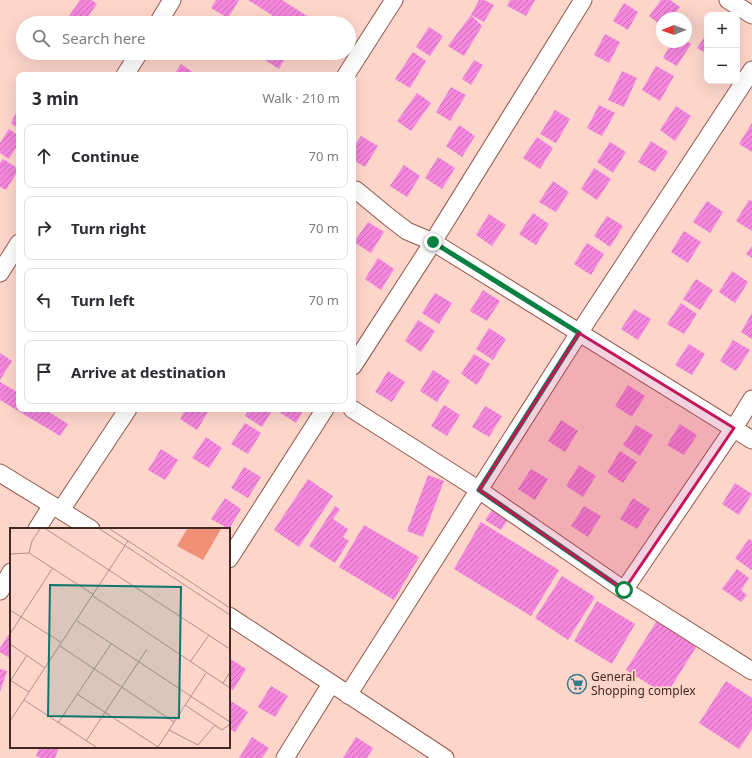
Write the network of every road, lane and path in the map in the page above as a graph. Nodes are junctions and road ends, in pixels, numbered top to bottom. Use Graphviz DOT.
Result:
graph roads {
  1 [pos="172,0"];
  2 [pos="394,0"];
  3 [pos="583,0"];
  4 [pos="728,0"];
  5 [pos="752,15"];
  6 [pos="162,16"];
  7 [pos="356,59"];
  8 [pos="135,60"];
  9 [pos="356,60"];
  10 [pos="752,70"];
  11 [pos="127,72"];
  12 [pos="348,72"];
  13 [pos="356,190"];
  14 [pos="433,242"];
  15 [pos="16,247"];
  16 [pos="0,273"];
  17 [pos="579,333"];
  18 [pos="356,361"];
  19 [pos="752,399"];
  20 [pos="126,412"];
  21 [pos="323,412"];
  22 [pos="356,412"];
  23 [pos="734,428"];
  24 [pos="752,440"];
  25 [pos="0,473"];
  26 [pos="479,490"];
  27 [pos="56,508"];
  28 [pos="38,528"];
  29 [pos="89,528"];
  30 [pos="230,557"];
  31 [pos="10,574"];
  32 [pos="624,590"];
  33 [pos="0,591"];
  34 [pos="230,617"];
  35 [pos="752,671"];
  36 [pos="331,684"];
  37 [pos="348,695"];
  38 [pos="286,758"];
  39 [pos="445,758"];
  1 -- 6 [label="street"];
  2 -- 7 [label="street"];
  3 -- 14 [label="street"];
  4 -- 5 [label="street"];
  8 -- 11 [label="street"];
  9 -- 12 [label="street"];
  10 -- 17 [label="street"];
  13 -- 14 [label="street"];
  14 -- 17 [label="street"];
  14 -- 18 [label="street"];
  15 -- 16 [label="street"];
  17 -- 23 [label="street"];
  17 -- 26 [label="street"];
  19 -- 23 [label="street"];
  20 -- 27 [label="street"];
  21 -- 30 [label="street"];
  22 -- 26 [label="street"];
  23 -- 24 [label="street"];
  23 -- 32 [label="street"];
  25 -- 27 [label="street"];
  26 -- 32 [label="street"];
  26 -- 37 [label="street"];
  27 -- 28 [label="street"];
  27 -- 29 [label="street"];
  31 -- 33 [label="street"];
  32 -- 35 [label="street"];
  34 -- 36 [label="street"];
  36 -- 37 [label="street"];
  36 -- 38 [label="street"];
  37 -- 39 [label="street"];
}
